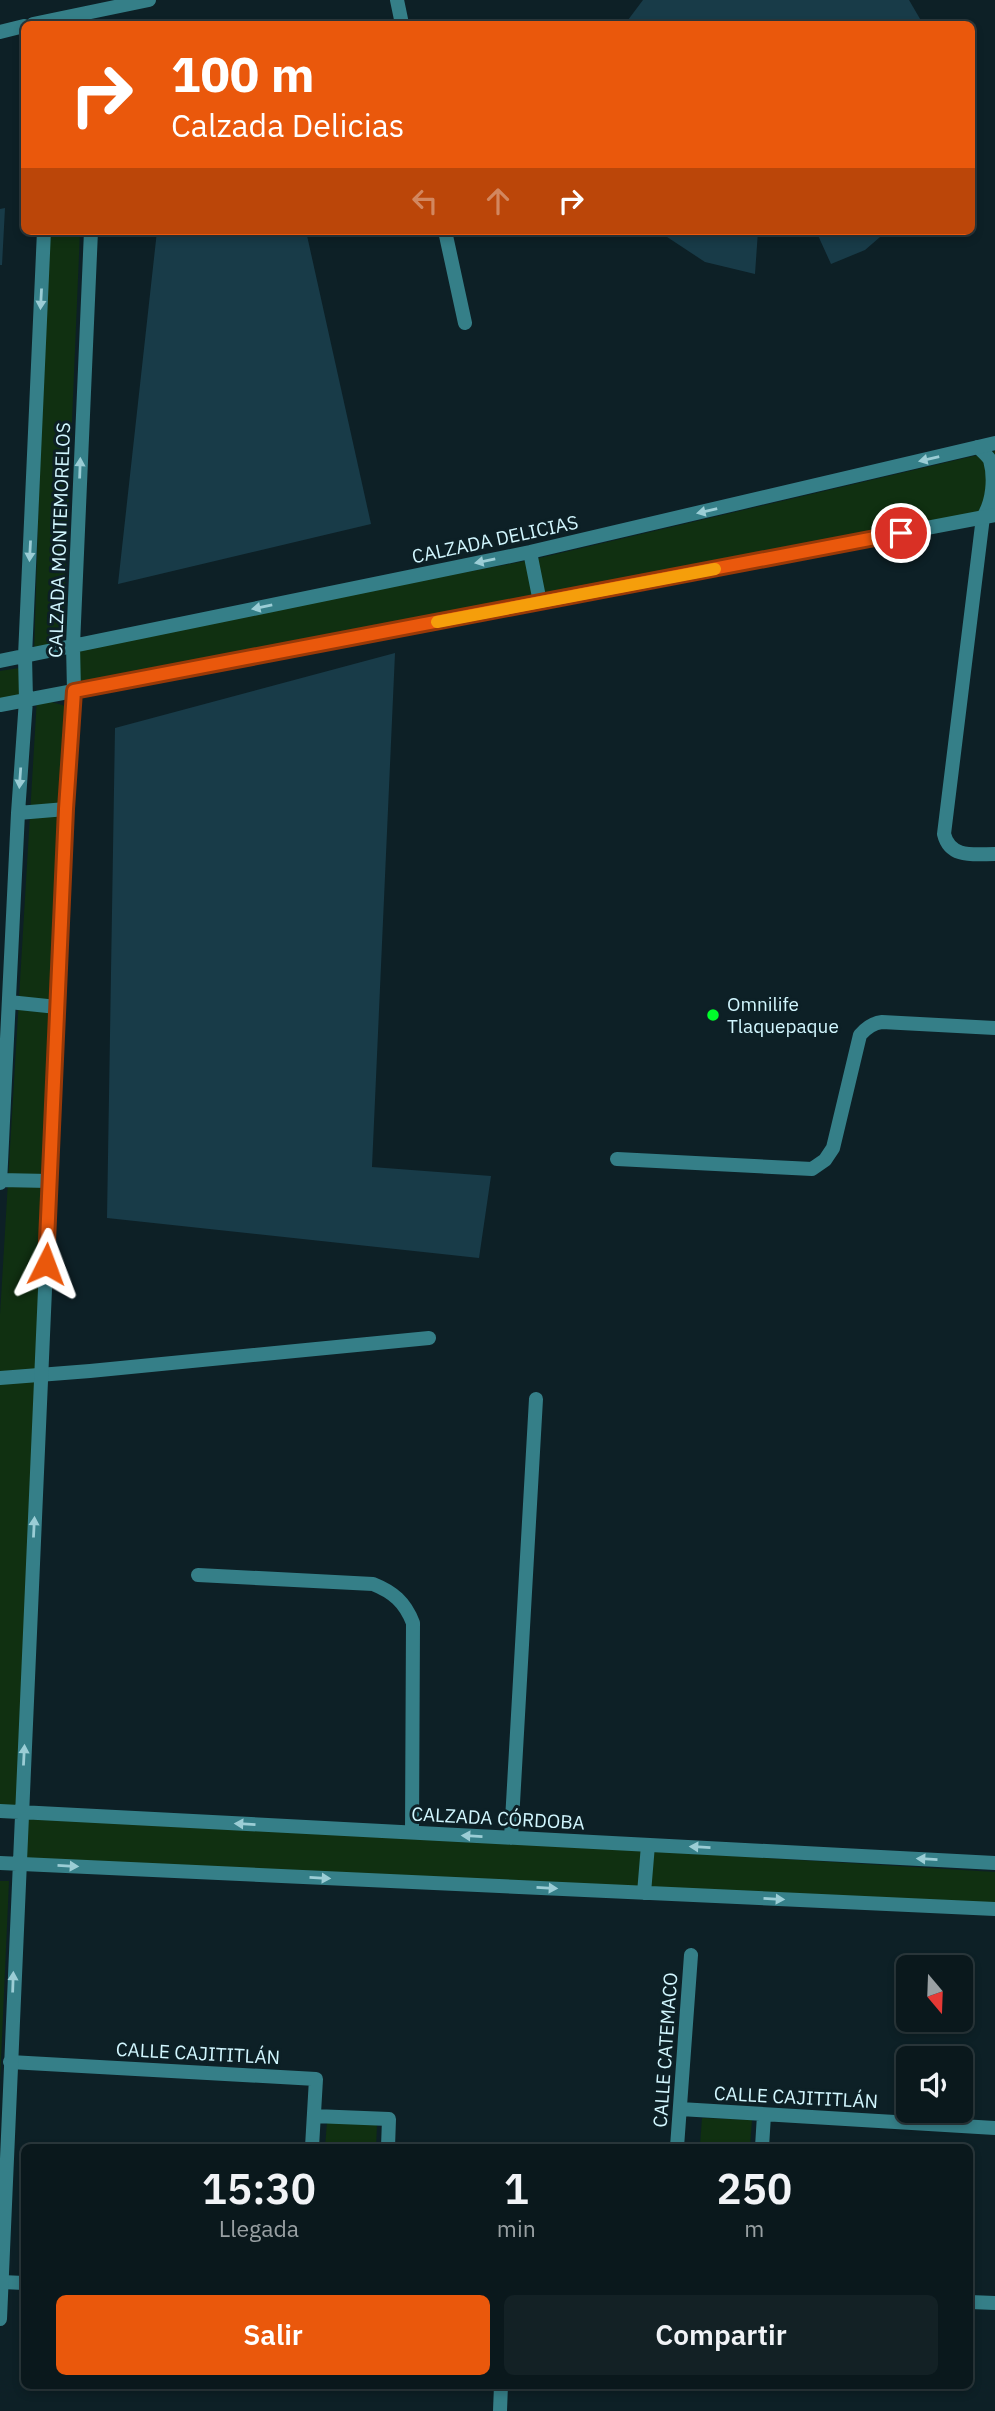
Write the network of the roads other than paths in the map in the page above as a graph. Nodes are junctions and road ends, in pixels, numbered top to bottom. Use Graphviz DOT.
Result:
graph roads {
  1 [pos="149,0"];
  2 [pos="397,0"];
  3 [pos="100,18"];
  4 [pos="65,21"];
  5 [pos="401,21"];
  6 [pos="21,27"];
  7 [pos="0,32"];
  8 [pos="44,235"];
  9 [pos="91,235"];
  10 [pos="446,235"];
  11 [pos="465,323"];
  12 [pos="995,443"];
  13 [pos="978,447"];
  14 [pos="989,516"];
  15 [pos="530,552"];
  16 [pos="540,602"];
  17 [pos="73,645"];
  18 [pos="25,656"];
  19 [pos="0,661"];
  20 [pos="74,691"];
  21 [pos="26,699"];
  22 [pos="0,705"];
  23 [pos="66,809"];
  24 [pos="18,813"];
  25 [pos="995,854"];
  26 [pos="9,1002"];
  27 [pos="57,1007"];
  28 [pos="995,1028"];
  29 [pos="617,1159"];
  30 [pos="50,1181"];
  31 [pos="0,1182"];
  32 [pos="429,1338"];
  33 [pos="41,1375"];
  34 [pos="0,1378"];
  35 [pos="536,1399"];
  36 [pos="198,1575"];
  37 [pos="0,1811"];
  38 [pos="21,1812"];
  39 [pos="412,1832"];
  40 [pos="511,1838"];
  41 [pos="648,1845"];
  42 [pos="0,1863"];
  43 [pos="995,1863"];
  44 [pos="19,1864"];
  45 [pos="644,1893"];
  46 [pos="995,1909"];
  47 [pos="691,1955"];
  48 [pos="10,2062"];
  49 [pos="680,2109"];
  50 [pos="764,2115"];
  51 [pos="314,2116"];
  52 [pos="4,2124"];
  53 [pos="995,2128"];
  54 [pos="312,2144"];
  55 [pos="388,2144"];
  56 [pos="677,2144"];
  57 [pos="762,2144"];
  58 [pos="1,2282"];
  59 [pos="21,2283"];
  60 [pos="973,2302"];
  61 [pos="995,2303"];
  62 [pos="0,2319"];
  63 [pos="501,2389"];
  64 [pos="500,2411"];
  1 -- 3 [label="street"];
  2 -- 5 [label="street"];
  3 -- 4 [label="street"];
  6 -- 7 [label="street"];
  8 -- 18 [label="street, CALZADA MONTEMORELOS, one-way"];
  17 -- 9 [label="street, CALZADA MONTEMORELOS, one-way"];
  10 -- 11 [label="street"];
  12 -- 13 [label="street, CALZADA DELICIAS"];
  13 -- 14 [label="street"];
  13 -- 15 [label="street, CALZADA DELICIAS, one-way"];
  14 -- 16 [label="street"];
  14 -- 25 [label="street"];
  15 -- 16 [label="street"];
  15 -- 17 [label="street, CALZADA DELICIAS, one-way"];
  16 -- 20 [label="street"];
  17 -- 18 [label="street, CALZADA DELICIAS"];
  17 -- 20 [label="street, CALZADA MONTEMORELOS"];
  18 -- 19 [label="street, CALZADA DELICIAS"];
  18 -- 21 [label="street, CALZADA MONTEMORELOS"];
  20 -- 21 [label="street"];
  20 -- 23 [label="street, CALZADA MONTEMORELOS"];
  21 -- 22 [label="street"];
  21 -- 24 [label="street, CALZADA MONTEMORELOS, one-way"];
  23 -- 24 [label="street"];
  23 -- 27 [label="street, CALZADA MONTEMORELOS"];
  24 -- 26 [label="street, CALZADA MONTEMORELOS"];
  26 -- 27 [label="street"];
  26 -- 31 [label="street, CALZADA MONTEMORELOS"];
  27 -- 30 [label="street, CALZADA MONTEMORELOS"];
  28 -- 29 [label="street"];
  30 -- 31 [label="street"];
  30 -- 33 [label="street, CALZADA MONTEMORELOS"];
  32 -- 33 [label="street"];
  33 -- 34 [label="street"];
  38 -- 33 [label="street, CALZADA MONTEMORELOS, one-way"];
  35 -- 40 [label="street"];
  36 -- 39 [label="street"];
  37 -- 38 [label="street, CALZADA CÓRDOBA"];
  39 -- 38 [label="street, CALZADA CÓRDOBA, one-way"];
  38 -- 44 [label="street, CALZADA MONTEMORELOS"];
  40 -- 39 [label="street, CALZADA CÓRDOBA, one-way"];
  40 -- 41 [label="street, CALZADA CÓRDOBA"];
  43 -- 41 [label="street, CALZADA CÓRDOBA, one-way"];
  41 -- 45 [label="street"];
  42 -- 44 [label="street"];
  44 -- 45 [label="street, one-way"];
  48 -- 44 [label="street, CALZADA MONTEMORELOS, one-way"];
  45 -- 46 [label="street, one-way"];
  47 -- 49 [label="street, CALLE CATEMACO"];
  48 -- 51 [label="street, CALLE CAJITITLÁN"];
  48 -- 52 [label="street, CALZADA MONTEMORELOS"];
  49 -- 50 [label="street, CALLE CAJITITLÁN"];
  49 -- 56 [label="street, CALLE CATEMACO"];
  50 -- 53 [label="street, CALLE CAJITITLÁN"];
  50 -- 57 [label="street"];
  51 -- 54 [label="street, CALLE CAJITITLÁN"];
  51 -- 55 [label="street"];
  52 -- 58 [label="street, CALZADA MONTEMORELOS"];
  58 -- 59 [label="street"];
  58 -- 62 [label="street, CALZADA MONTEMORELOS"];
  60 -- 61 [label="street"];
  63 -- 64 [label="street"];
}
